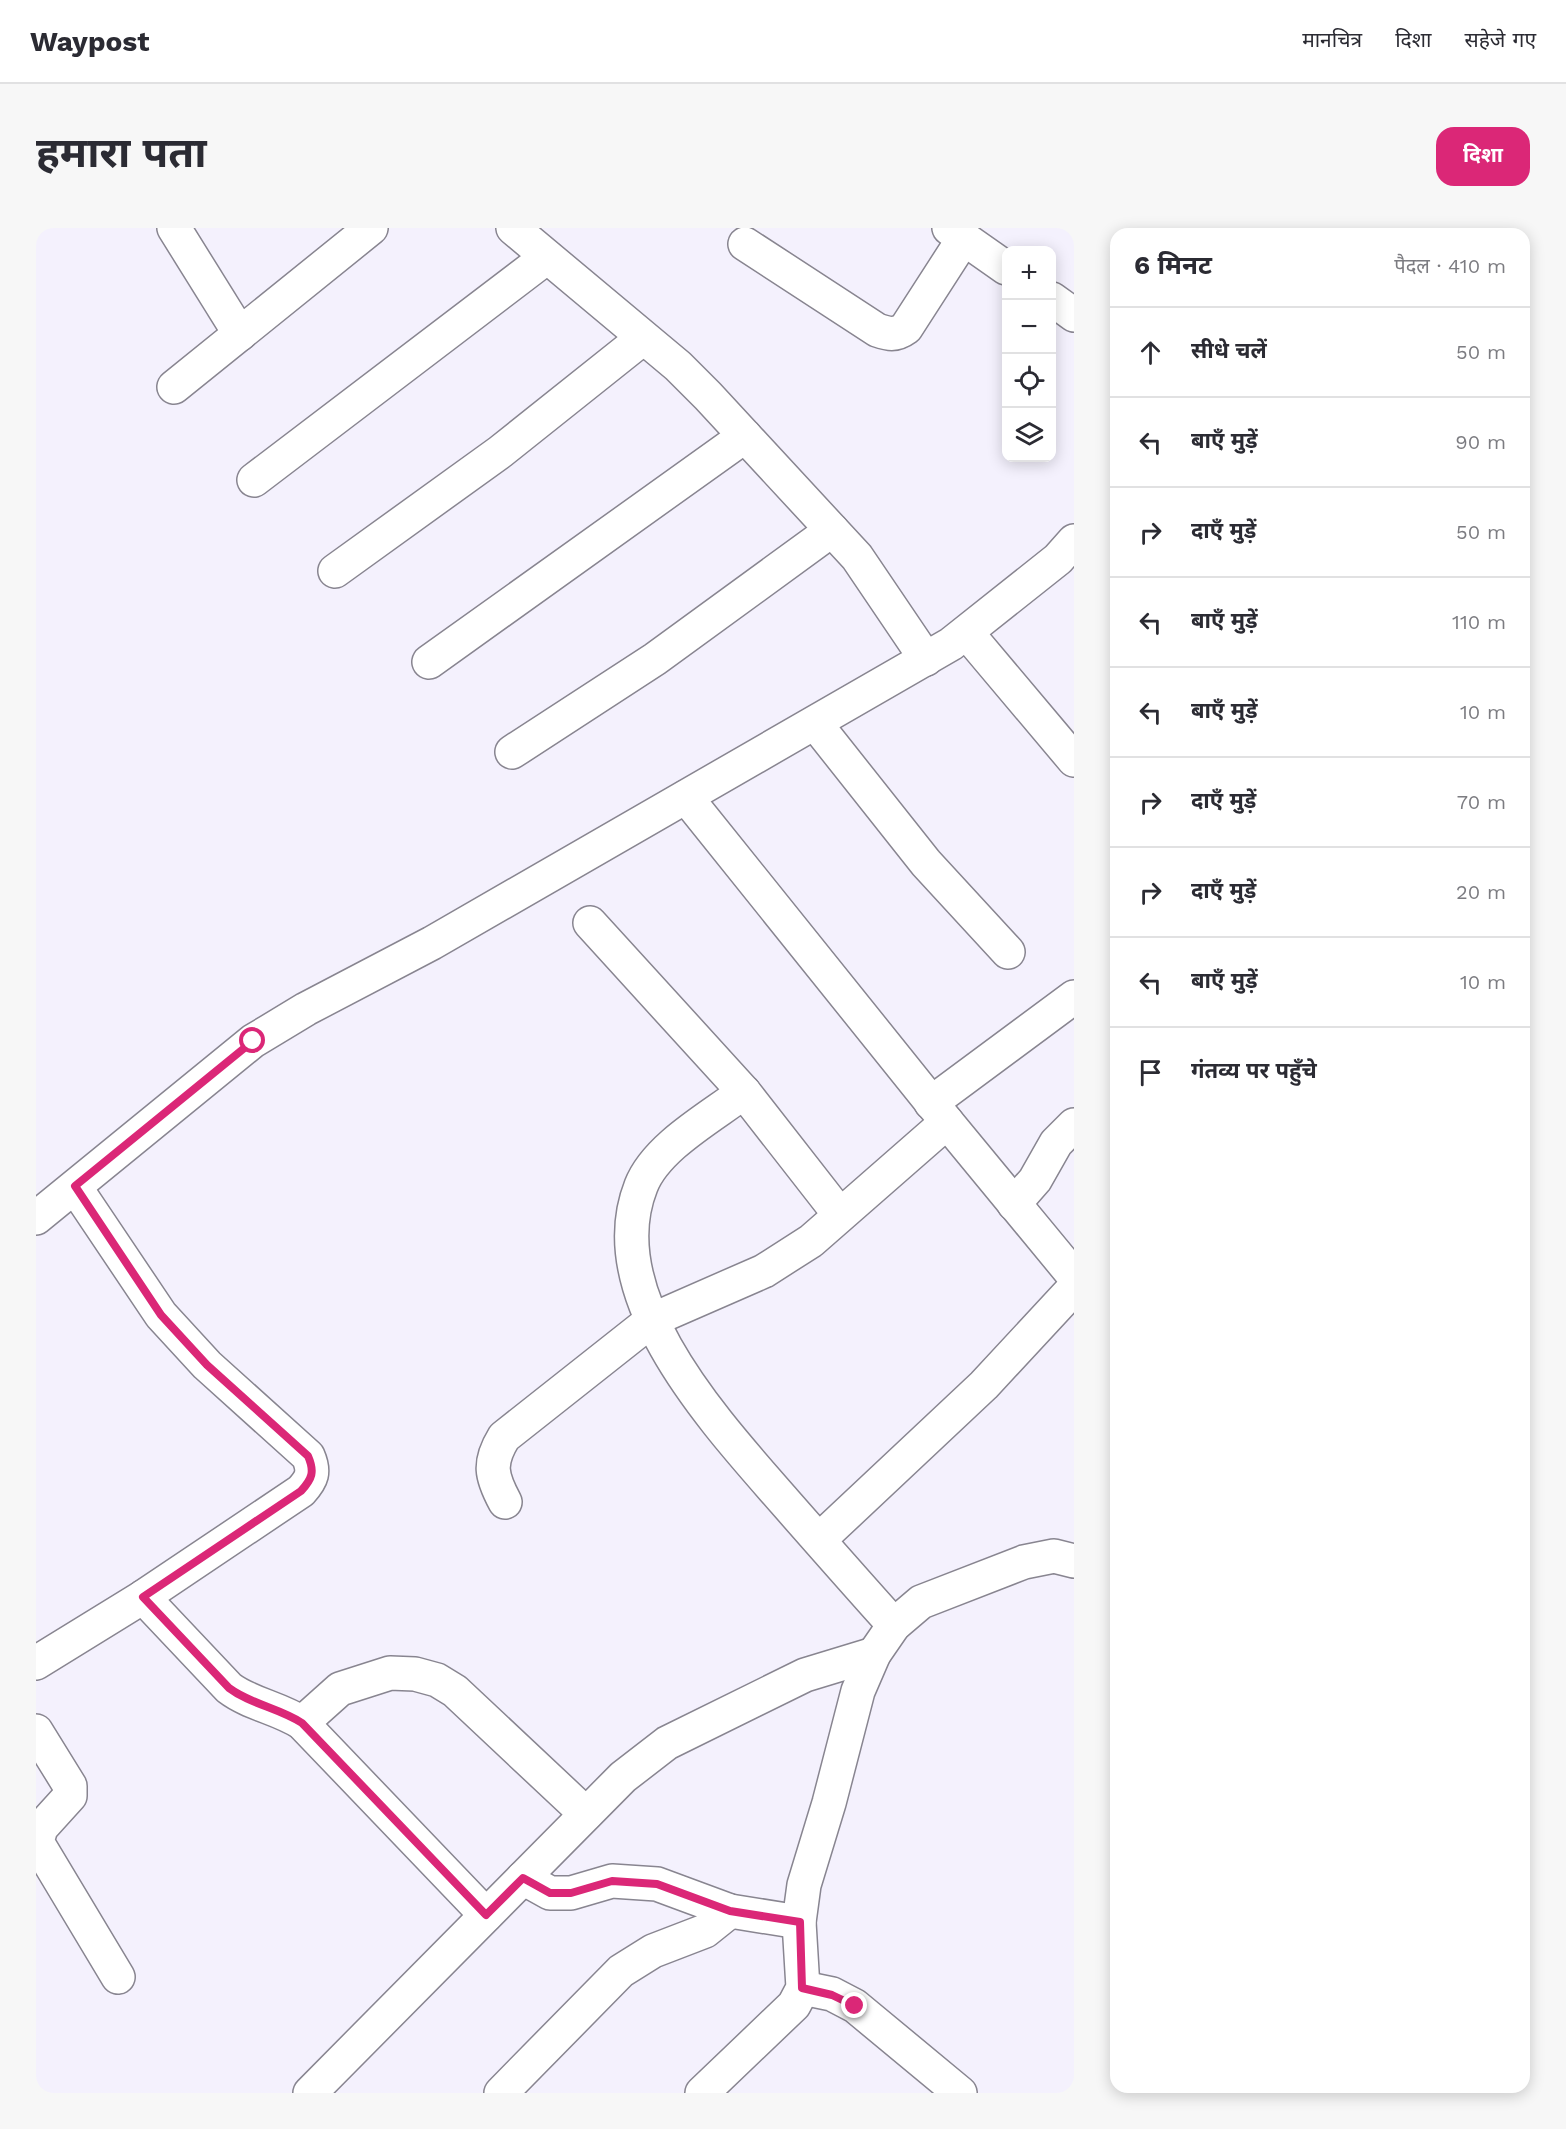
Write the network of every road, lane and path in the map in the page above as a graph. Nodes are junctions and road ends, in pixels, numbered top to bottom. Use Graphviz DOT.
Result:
graph roads {
  1 [pos="174,228"];
  2 [pos="371,228"];
  3 [pos="513,228"];
  4 [pos="956,233"];
  5 [pos="745,244"];
  6 [pos="547,257"];
  7 [pos="1002,265"];
  8 [pos="1053,300"];
  9 [pos="1074,315"];
  10 [pos="240,334"];
  11 [pos="643,338"];
  12 [pos="174,387"];
  13 [pos="745,436"];
  14 [pos="254,480"];
  15 [pos="832,530"];
  16 [pos="1069,560"];
  17 [pos="335,571"];
  18 [pos="967,633"];
  19 [pos="926,659"];
  20 [pos="429,662"];
  21 [pos="815,723"];
  22 [pos="512,752"];
  23 [pos="1074,760"];
  24 [pos="686,797"];
  25 [pos="590,923"];
  26 [pos="1008,952"];
  27 [pos="1074,997"];
  28 [pos="744,1092"];
  29 [pos="939,1113"];
  30 [pos="1074,1125"];
  31 [pos="75,1186"];
  32 [pos="1014,1204"];
  33 [pos="840,1215"];
  34 [pos="36,1218"];
  35 [pos="1074,1276"];
  36 [pos="1074,1288"];
  37 [pos="652,1320"];
  38 [pos="506,1502"];
  39 [pos="819,1540"];
  40 [pos="1074,1561"];
  41 [pos="143,1597"];
  42 [pos="894,1625"];
  43 [pos="874,1654"];
  44 [pos="36,1663"];
  45 [pos="302,1723"];
  46 [pos="36,1731"];
  47 [pos="586,1814"];
  48 [pos="523,1878"];
  49 [pos="730,1911"];
  50 [pos="486,1915"];
  51 [pos="800,1922"];
  52 [pos="118,1977"];
  53 [pos="802,1988"];
  54 [pos="310,2093"];
  55 [pos="501,2093"];
  56 [pos="702,2093"];
  57 [pos="960,2093"];
  1 -- 10 [label="street"];
  2 -- 10 [label="street"];
  3 -- 6 [label="street"];
  4 -- 5 [label="street"];
  4 -- 7 [label="street"];
  6 -- 11 [label="street"];
  6 -- 14 [label="street"];
  8 -- 9 [label="street"];
  10 -- 12 [label="street"];
  11 -- 13 [label="street"];
  11 -- 17 [label="street"];
  13 -- 15 [label="street"];
  13 -- 20 [label="street"];
  15 -- 19 [label="street"];
  15 -- 22 [label="street"];
  16 -- 18 [label="street"];
  18 -- 19 [label="street"];
  18 -- 23 [label="street"];
  19 -- 21 [label="street"];
  21 -- 24 [label="street"];
  21 -- 26 [label="street"];
  24 -- 29 [label="street"];
  24 -- 31 [label="street"];
  25 -- 28 [label="street"];
  27 -- 29 [label="street"];
  28 -- 33 [label="street"];
  28 -- 37 [label="street"];
  29 -- 32 [label="street"];
  29 -- 33 [label="street"];
  30 -- 32 [label="street"];
  31 -- 34 [label="street"];
  31 -- 41 [label="street"];
  32 -- 35 [label="street"];
  33 -- 37 [label="street"];
  36 -- 39 [label="street"];
  37 -- 38 [label="street"];
  37 -- 39 [label="street"];
  39 -- 42 [label="street"];
  40 -- 42 [label="street"];
  41 -- 44 [label="street"];
  41 -- 45 [label="street"];
  42 -- 43 [label="street"];
  43 -- 47 [label="street"];
  43 -- 51 [label="street"];
  45 -- 47 [label="street"];
  45 -- 50 [label="street"];
  46 -- 52 [label="street"];
  47 -- 48 [label="street"];
  48 -- 49 [label="street"];
  48 -- 50 [label="street"];
  49 -- 51 [label="street"];
  49 -- 55 [label="street"];
  50 -- 54 [label="street"];
  51 -- 53 [label="street"];
  53 -- 56 [label="street"];
  53 -- 57 [label="street"];
}
